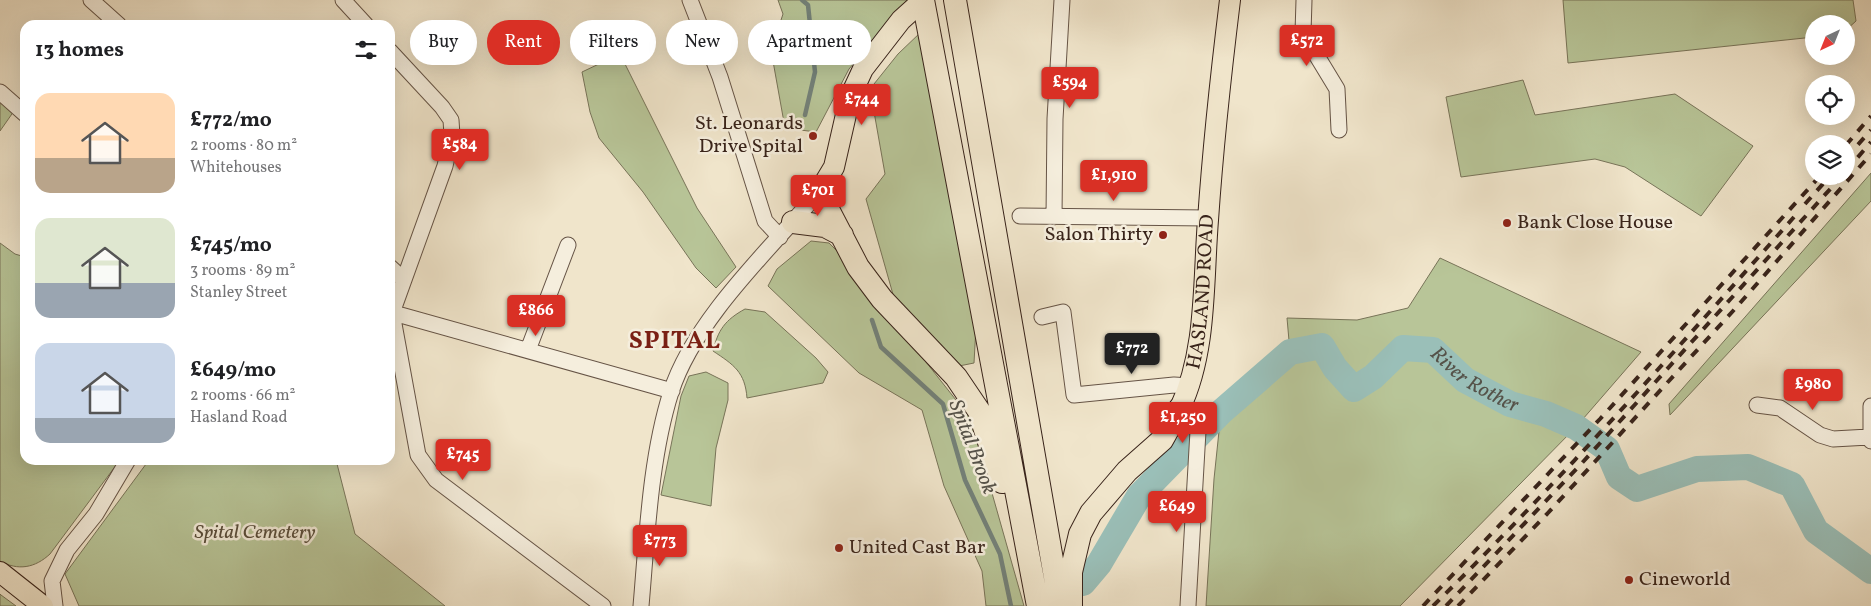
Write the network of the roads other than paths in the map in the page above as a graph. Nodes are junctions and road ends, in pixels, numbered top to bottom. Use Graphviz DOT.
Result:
graph roads {
  1 [pos="91,0"];
  2 [pos="342,0"];
  3 [pos="690,0"];
  4 [pos="923,0"];
  5 [pos="955,0"];
  6 [pos="1062,0"];
  7 [pos="1230,0"];
  8 [pos="1304,0"];
  9 [pos="113,20"];
  10 [pos="361,20"];
  11 [pos="395,56"];
  12 [pos="0,92"];
  13 [pos="20,110"];
  14 [pos="1339,130"];
  15 [pos="820,192"];
  16 [pos="1020,216"];
  17 [pos="1054,217"];
  18 [pos="1208,218"];
  19 [pos="787,230"];
  20 [pos="842,235"];
  21 [pos="568,245"];
  22 [pos="395,272"];
  23 [pos="403,279"];
  24 [pos="395,301"];
  25 [pos="395,313"];
  26 [pos="1042,317"];
  27 [pos="395,333"];
  28 [pos="528,350"];
  29 [pos="1190,386"];
  30 [pos="672,391"];
  31 [pos="1757,405"];
  32 [pos="1871,406"];
  33 [pos="1187,415"];
  34 [pos="1870,439"];
  35 [pos="125,465"];
  36 [pos="0,572"];
  37 [pos="1033,578"];
  38 [pos="43,606"];
  39 [pos="56,606"];
  40 [pos="603,606"];
  41 [pos="641,606"];
  42 [pos="1038,606"];
  43 [pos="1060,606"];
  44 [pos="1071,606"];
  45 [pos="1188,606"];
  1 -- 9 [label="street"];
  2 -- 10 [label="street"];
  3 -- 19 [label="street"];
  4 -- 15 [label="main road"];
  4 -- 37 [label="highway"];
  5 -- 43 [label="highway"];
  6 -- 17 [label="street"];
  7 -- 18 [label="main road, HASLAND ROAD"];
  8 -- 14 [label="street"];
  11 -- 23 [label="street"];
  12 -- 13 [label="street"];
  15 -- 19 [label="street"];
  15 -- 20 [label="highway"];
  16 -- 17 [label="street"];
  17 -- 18 [label="street"];
  18 -- 29 [label="main road, HASLAND ROAD"];
  19 -- 20 [label="highway"];
  19 -- 30 [label="street"];
  20 -- 37 [label="highway"];
  21 -- 28 [label="street"];
  22 -- 23 [label="street"];
  23 -- 24 [label="street"];
  25 -- 28 [label="street"];
  26 -- 29 [label="street"];
  27 -- 40 [label="street"];
  28 -- 30 [label="street"];
  29 -- 33 [label="main road, HASLAND ROAD"];
  30 -- 41 [label="street"];
  31 -- 34 [label="street"];
  32 -- 34 [label="street"];
  33 -- 44 [label="highway"];
  33 -- 45 [label="street"];
  35 -- 39 [label="street"];
  36 -- 38 [label="main road"];
  37 -- 42 [label="highway"];
}
